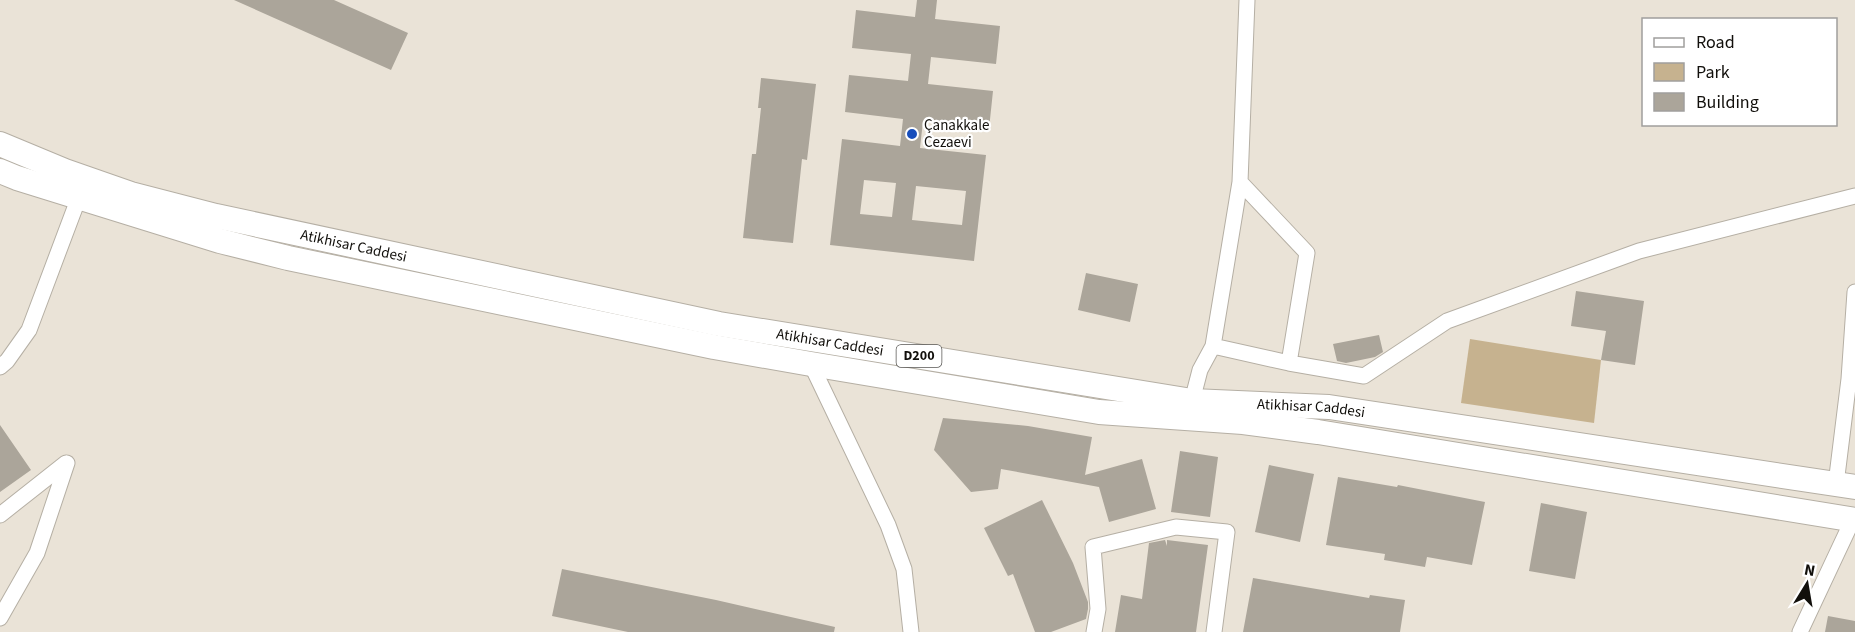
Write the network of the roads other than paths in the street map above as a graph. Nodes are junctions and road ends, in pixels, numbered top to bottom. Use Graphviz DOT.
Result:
graph roads {
  1 [pos="1246,0"];
  2 [pos="0,144"];
  3 [pos="6,176"];
  4 [pos="1240,182"];
  5 [pos="1855,196"];
  6 [pos="79,197"];
  7 [pos="1855,292"];
  8 [pos="1213,346"];
  9 [pos="2,360"];
  10 [pos="1289,363"];
  11 [pos="811,364"];
  12 [pos="1011,372"];
  13 [pos="1009,396"];
  14 [pos="1192,401"];
  15 [pos="1846,485"];
  16 [pos="0,515"];
  17 [pos="1854,520"];
  18 [pos="0,618"];
  19 [pos="911,632"];
  20 [pos="1094,632"];
  21 [pos="1214,632"];
  22 [pos="1800,632"];
  1 -- 4 [label="street"];
  2 -- 12 [label="highway, Atikhisar Caddesi / D200"];
  3 -- 6 [label="highway, Atikhisar Caddesi / D200"];
  4 -- 8 [label="street"];
  4 -- 10 [label="street"];
  5 -- 10 [label="street"];
  6 -- 9 [label="street"];
  6 -- 11 [label="highway, Atikhisar Caddesi / D200"];
  7 -- 15 [label="street"];
  8 -- 10 [label="street"];
  8 -- 14 [label="street"];
  11 -- 13 [label="highway, Atikhisar Caddesi / D200"];
  11 -- 19 [label="street"];
  12 -- 13 [label="highway"];
  12 -- 14 [label="highway, Atikhisar Caddesi / D200"];
  13 -- 17 [label="highway, Atikhisar Caddesi / D200"];
  14 -- 15 [label="highway, Atikhisar Caddesi / D200"];
  16 -- 18 [label="street"];
  17 -- 22 [label="street"];
  20 -- 21 [label="street"];
}
